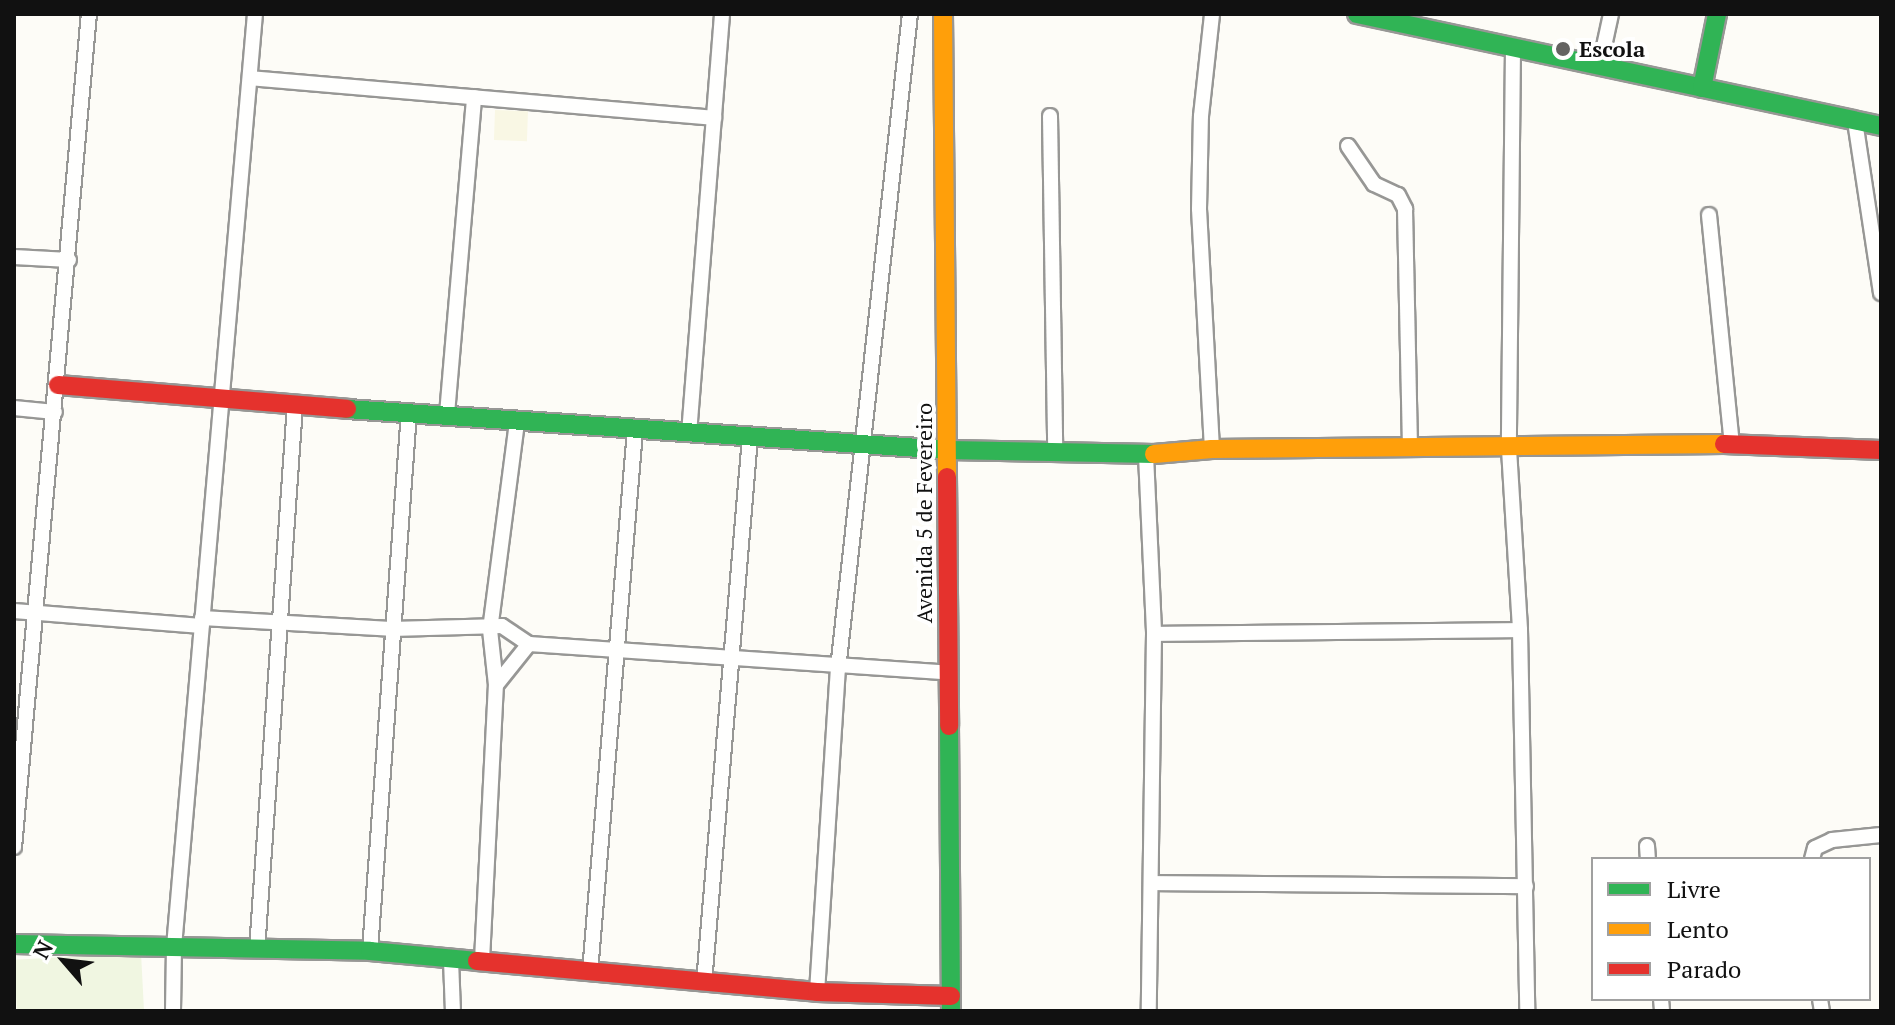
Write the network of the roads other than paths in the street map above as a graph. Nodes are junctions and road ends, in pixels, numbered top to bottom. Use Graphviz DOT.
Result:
graph roads {
  1 [pos="89,14"];
  2 [pos="255,14"];
  3 [pos="722,14"];
  4 [pos="910,14"];
  5 [pos="943,14"];
  6 [pos="1212,14"];
  7 [pos="1357,14"];
  8 [pos="1611,14"];
  9 [pos="1717,14"];
  10 [pos="1513,48"];
  11 [pos="1600,65"];
  12 [pos="250,78"];
  13 [pos="1702,88"];
  14 [pos="474,97"];
  15 [pos="1050,116"];
  16 [pos="714,118"];
  17 [pos="1855,121"];
  18 [pos="1881,126"];
  19 [pos="1348,146"];
  20 [pos="1709,215"];
  21 [pos="14,257"];
  22 [pos="69,260"];
  23 [pos="1881,293"];
  24 [pos="58,385"];
  25 [pos="223,401"];
  26 [pos="295,405"];
  27 [pos="14,408"];
  28 [pos="55,412"];
  29 [pos="409,412"];
  30 [pos="447,414"];
  31 [pos="517,421"];
  32 [pos="635,430"];
  33 [pos="689,434"];
  34 [pos="750,437"];
  35 [pos="861,444"];
  36 [pos="1732,444"];
  37 [pos="1212,449"];
  38 [pos="1410,449"];
  39 [pos="1509,449"];
  40 [pos="949,450"];
  41 [pos="1881,450"];
  42 [pos="1055,453"];
  43 [pos="1146,455"];
  44 [pos="14,611"];
  45 [pos="34,612"];
  46 [pos="202,622"];
  47 [pos="279,624"];
  48 [pos="391,629"];
  49 [pos="490,630"];
  50 [pos="1520,630"];
  51 [pos="1154,634"];
  52 [pos="529,644"];
  53 [pos="616,654"];
  54 [pos="727,659"];
  55 [pos="838,669"];
  56 [pos="949,673"];
  57 [pos="496,685"];
  58 [pos="16,800"];
  59 [pos="1881,835"];
  60 [pos="14,847"];
  61 [pos="1813,857"];
  62 [pos="1151,883"];
  63 [pos="1526,886"];
  64 [pos="14,944"];
  65 [pos="174,947"];
  66 [pos="257,950"];
  67 [pos="370,951"];
  68 [pos="451,960"];
  69 [pos="482,960"];
  70 [pos="590,972"];
  71 [pos="704,983"];
  72 [pos="817,992"];
  73 [pos="951,1004"];
  74 [pos="173,1011"];
  75 [pos="453,1011"];
  76 [pos="1149,1011"];
  77 [pos="1527,1011"];
  1 -- 22 [label="street"];
  2 -- 12 [label="street"];
  3 -- 16 [label="street"];
  4 -- 35 [label="street"];
  5 -- 40 [label="street, Avenida 5 de Fevereiro"];
  6 -- 37 [label="street"];
  7 -- 10 [label="street"];
  8 -- 11 [label="street"];
  9 -- 13 [label="street"];
  10 -- 11 [label="street"];
  10 -- 39 [label="street"];
  11 -- 13 [label="street"];
  12 -- 14 [label="street"];
  12 -- 25 [label="street"];
  13 -- 17 [label="street"];
  14 -- 16 [label="street"];
  14 -- 30 [label="street"];
  15 -- 42 [label="street"];
  16 -- 33 [label="street"];
  17 -- 18 [label="street"];
  17 -- 23 [label="street"];
  19 -- 38 [label="street"];
  20 -- 36 [label="street"];
  21 -- 22 [label="street"];
  22 -- 24 [label="street"];
  24 -- 25 [label="street"];
  24 -- 28 [label="street"];
  25 -- 26 [label="street"];
  25 -- 46 [label="street"];
  26 -- 29 [label="street"];
  26 -- 47 [label="street"];
  27 -- 28 [label="street"];
  28 -- 45 [label="street"];
  29 -- 30 [label="street"];
  29 -- 48 [label="street"];
  30 -- 31 [label="street"];
  31 -- 32 [label="street"];
  31 -- 49 [label="street"];
  32 -- 33 [label="street"];
  32 -- 53 [label="street"];
  33 -- 34 [label="street"];
  34 -- 35 [label="street"];
  34 -- 54 [label="street"];
  35 -- 40 [label="street"];
  35 -- 55 [label="street"];
  36 -- 39 [label="street"];
  36 -- 41 [label="street"];
  37 -- 38 [label="street"];
  37 -- 43 [label="street"];
  38 -- 39 [label="street"];
  39 -- 50 [label="street"];
  40 -- 42 [label="street"];
  40 -- 56 [label="street, Avenida 5 de Fevereiro"];
  42 -- 43 [label="street"];
  43 -- 51 [label="street"];
  44 -- 45 [label="street"];
  45 -- 46 [label="street"];
  45 -- 58 [label="street"];
  46 -- 47 [label="street"];
  46 -- 65 [label="street"];
  47 -- 48 [label="street"];
  47 -- 66 [label="street"];
  48 -- 49 [label="street"];
  48 -- 67 [label="street"];
  49 -- 52 [label="street"];
  49 -- 57 [label="street"];
  50 -- 51 [label="street"];
  50 -- 63 [label="street"];
  51 -- 62 [label="street"];
  52 -- 53 [label="street"];
  52 -- 57 [label="street"];
  53 -- 54 [label="street"];
  53 -- 70 [label="street"];
  54 -- 55 [label="street"];
  54 -- 71 [label="street"];
  55 -- 56 [label="street"];
  55 -- 72 [label="street"];
  56 -- 73 [label="street, Avenida 5 de Fevereiro"];
  57 -- 69 [label="street"];
  58 -- 60 [label="street"];
  59 -- 61 [label="street"];
  62 -- 63 [label="street"];
  62 -- 76 [label="street"];
  63 -- 77 [label="street"];
  64 -- 65 [label="street"];
  65 -- 66 [label="street"];
  65 -- 74 [label="street"];
  66 -- 67 [label="street"];
  67 -- 68 [label="street"];
  68 -- 69 [label="street"];
  68 -- 75 [label="street"];
  69 -- 70 [label="street"];
  70 -- 71 [label="street"];
  71 -- 72 [label="street"];
  72 -- 73 [label="street"];
}
